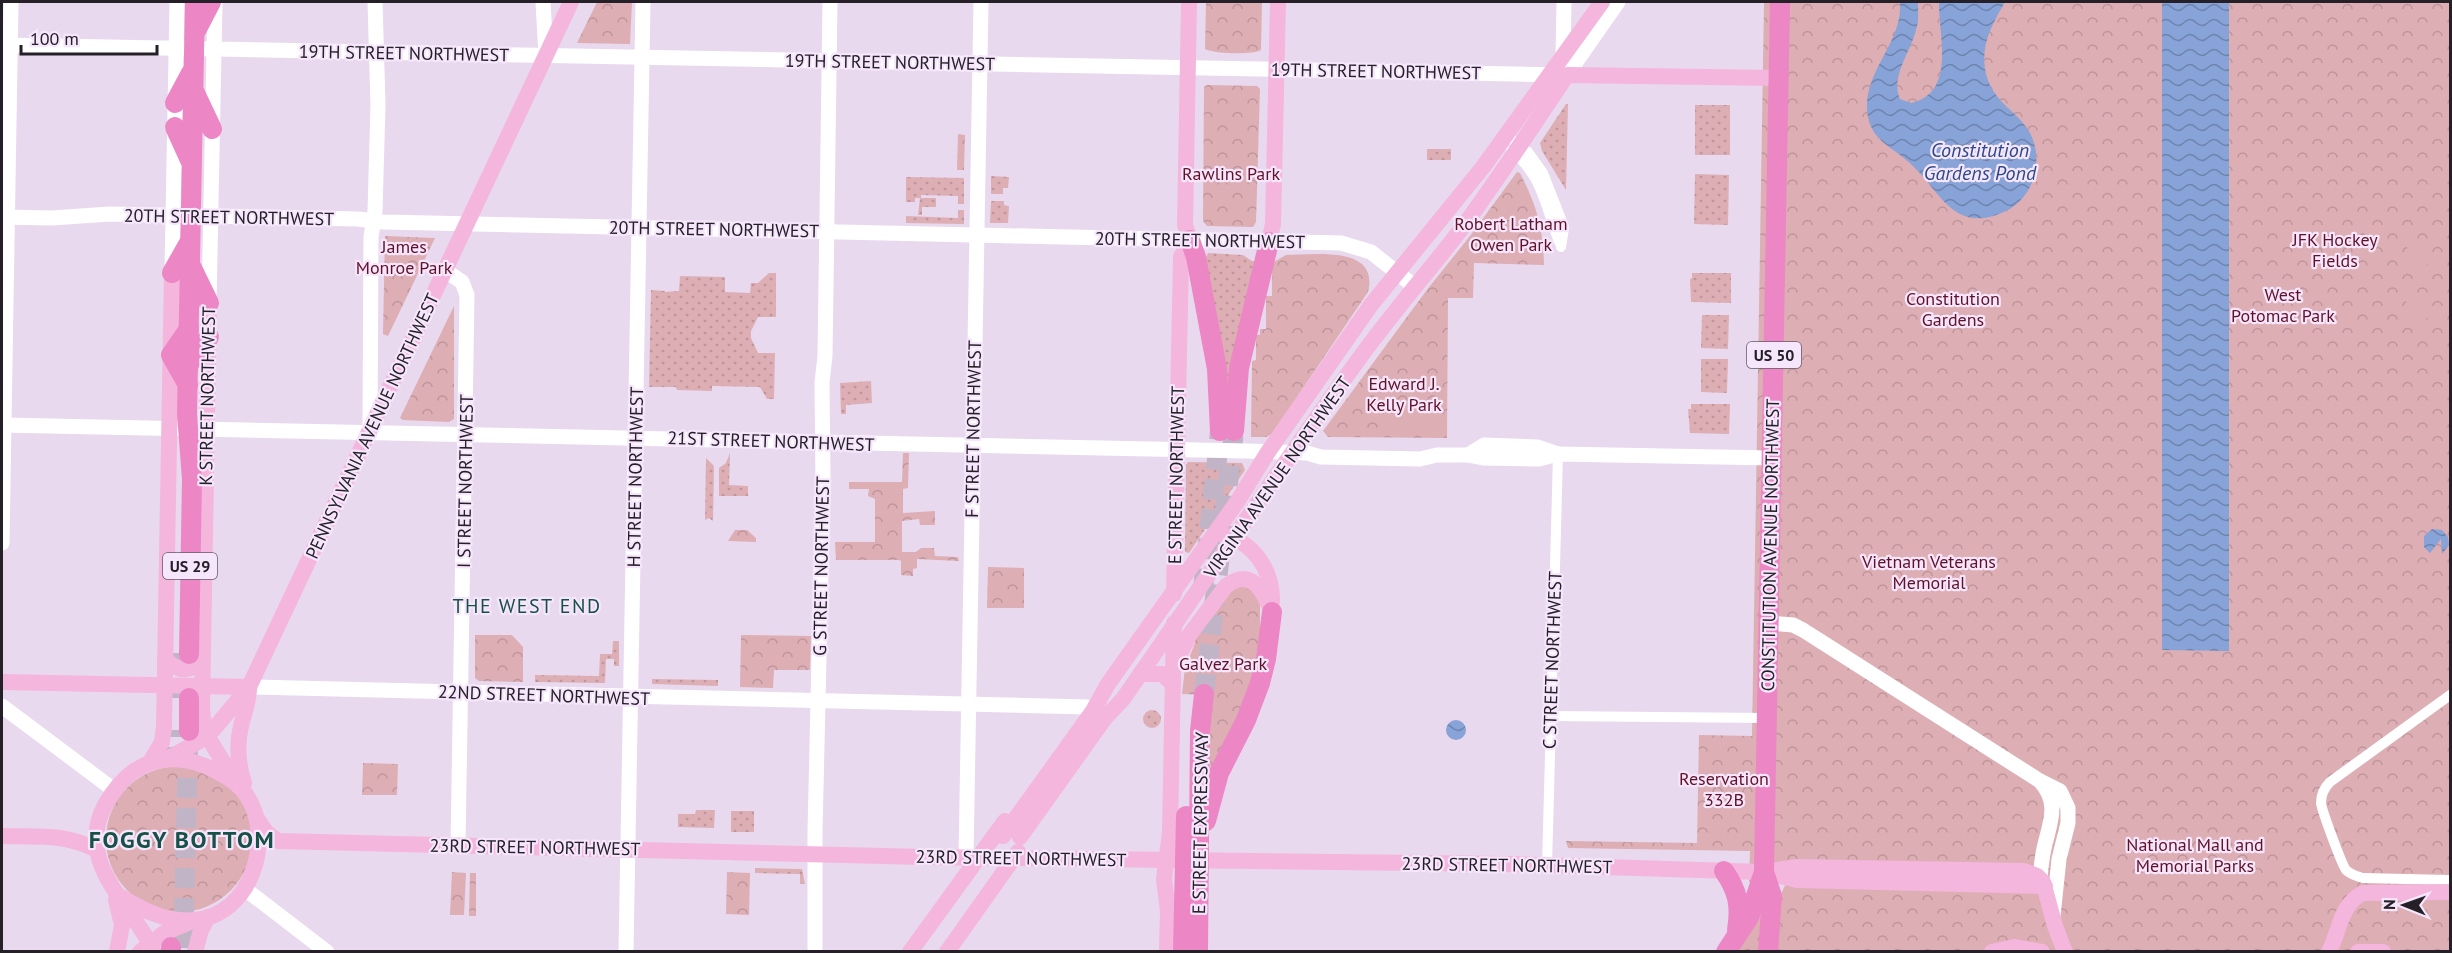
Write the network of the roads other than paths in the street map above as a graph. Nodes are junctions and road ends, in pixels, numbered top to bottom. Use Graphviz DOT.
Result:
graph roads {
  1 [pos="10,2"];
  2 [pos="177,2"];
  3 [pos="195,2"];
  4 [pos="213,2"];
  5 [pos="375,2"];
  6 [pos="543,2"];
  7 [pos="571,2"];
  8 [pos="643,2"];
  9 [pos="830,2"];
  10 [pos="981,2"];
  11 [pos="1189,2"];
  12 [pos="1278,2"];
  13 [pos="1564,2"];
  14 [pos="1602,2"];
  15 [pos="1618,2"];
  16 [pos="1780,2"];
  17 [pos="6,45"];
  18 [pos="194,50"];
  19 [pos="376,52"];
  20 [pos="546,56"];
  21 [pos="1563,56"];
  22 [pos="642,58"];
  23 [pos="830,61"];
  24 [pos="979,64"];
  25 [pos="1188,67"];
  26 [pos="1276,69"];
  27 [pos="1549,75"];
  28 [pos="1567,75"];
  29 [pos="1778,78"];
  30 [pos="193,88"];
  31 [pos="175,104"];
  32 [pos="175,127"];
  33 [pos="212,129"];
  34 [pos="1510,144"];
  35 [pos="192,164"];
  36 [pos="182,216"];
  37 [pos="211,216"];
  38 [pos="4,217"];
  39 [pos="374,221"];
  40 [pos="468,224"];
  41 [pos="639,227"];
  42 [pos="827,231"];
  43 [pos="976,236"];
  44 [pos="190,240"];
  45 [pos="1190,240"];
  46 [pos="1269,242"];
  47 [pos="190,264"];
  48 [pos="446,271"];
  49 [pos="1397,271"];
  50 [pos="172,273"];
  51 [pos="1414,286"];
  52 [pos="210,303"];
  53 [pos="209,337"];
  54 [pos="180,360"];
  55 [pos="3,425"];
  56 [pos="179,428"];
  57 [pos="207,429"];
  58 [pos="370,431"];
  59 [pos="466,433"];
  60 [pos="636,437"];
  61 [pos="822,441"];
  62 [pos="973,446"];
  63 [pos="1176,450"];
  64 [pos="1268,452"];
  65 [pos="1292,452"];
  66 [pos="1558,454"];
  67 [pos="1772,458"];
  68 [pos="1215,533"];
  69 [pos="1233,538"];
  70 [pos="2,543"];
  71 [pos="1174,590"];
  72 [pos="1272,612"];
  73 [pos="1769,623"];
  74 [pos="1174,625"];
  75 [pos="183,656"];
  76 [pos="1140,674"];
  77 [pos="1173,676"];
  78 [pos="2,682"];
  79 [pos="249,687"];
  80 [pos="1104,691"];
  81 [pos="183,692"];
  82 [pos="461,692"];
  83 [pos="2451,695"];
  84 [pos="631,696"];
  85 [pos="1123,699"];
  86 [pos="819,701"];
  87 [pos="969,705"];
  88 [pos="2,706"];
  89 [pos="1087,707"];
  90 [pos="1550,716"];
  91 [pos="1767,718"];
  92 [pos="190,733"];
  93 [pos="167,759"];
  94 [pos="150,762"];
  95 [pos="2040,781"];
  96 [pos="118,785"];
  97 [pos="241,788"];
  98 [pos="256,817"];
  99 [pos="2,836"];
  100 [pos="278,841"];
  101 [pos="458,845"];
  102 [pos="628,849"];
  103 [pos="97,850"];
  104 [pos="815,853"];
  105 [pos="1206,856"];
  106 [pos="972,857"];
  107 [pos="1014,858"];
  108 [pos="1172,859"];
  109 [pos="1547,867"];
  110 [pos="1724,871"];
  111 [pos="254,872"];
  112 [pos="1764,872"];
  113 [pos="2451,879"];
  114 [pos="2042,882"];
  115 [pos="2363,885"];
  116 [pos="976,886"];
  117 [pos="114,889"];
  118 [pos="2451,892"];
  119 [pos="242,893"];
  120 [pos="201,919"];
  121 [pos="2053,919"];
  122 [pos="1729,948"];
  123 [pos="168,949"];
  124 [pos="117,951"];
  125 [pos="327,951"];
  126 [pos="626,951"];
  127 [pos="815,951"];
  128 [pos="910,951"];
  129 [pos="920,951"];
  130 [pos="938,951"];
  131 [pos="947,951"];
  132 [pos="1183,951"];
  133 [pos="1768,951"];
  134 [pos="1992,951"];
  135 [pos="2042,951"];
  136 [pos="2066,951"];
  137 [pos="2328,951"];
  138 [pos="2358,951"];
  139 [pos="2383,951"];
  1 -- 17 [label="street"];
  2 -- 18 [label="street, K STREET NORTHWEST"];
  3 -- 18 [label="highway, K STREET NORTHWEST / US 29"];
  4 -- 18 [label="highway"];
  5 -- 19 [label="street"];
  6 -- 20 [label="street"];
  7 -- 20 [label="main road, PENNSYLVANIA AVENUE NORTHWEST"];
  8 -- 22 [label="street, H STREET NORTHWEST"];
  9 -- 23 [label="street, G STREET NORTHWEST"];
  10 -- 24 [label="street, F STREET NORTHWEST"];
  11 -- 25 [label="main road, E STREET NORTHWEST"];
  12 -- 26 [label="main road"];
  13 -- 21 [label="street"];
  14 -- 21 [label="main road, VIRGINIA AVENUE NORTHWEST"];
  15 -- 28 [label="street, VIRGINIA AVENUE NORTHWEST"];
  16 -- 29 [label="highway, CONSTITUTION AVENUE NORTHWEST / US 50"];
  17 -- 18 [label="street, 19TH STREET NORTHWEST"];
  17 -- 38 [label="street"];
  18 -- 19 [label="street, 19TH STREET NORTHWEST"];
  18 -- 30 [label="highway, K STREET NORTHWEST / US 29"];
  18 -- 31 [label="highway"];
  18 -- 33 [label="street, K STREET NORTHWEST"];
  19 -- 20 [label="street, 19TH STREET NORTHWEST"];
  19 -- 39 [label="street"];
  20 -- 22 [label="street, 19TH STREET NORTHWEST"];
  20 -- 40 [label="main road, PENNSYLVANIA AVENUE NORTHWEST"];
  21 -- 27 [label="main road, VIRGINIA AVENUE NORTHWEST"];
  22 -- 23 [label="street, 19TH STREET NORTHWEST"];
  22 -- 41 [label="street, H STREET NORTHWEST"];
  23 -- 24 [label="street, 19TH STREET NORTHWEST"];
  23 -- 42 [label="street, G STREET NORTHWEST"];
  24 -- 25 [label="street, 19TH STREET NORTHWEST"];
  24 -- 43 [label="street, F STREET NORTHWEST"];
  25 -- 26 [label="street, 19TH STREET NORTHWEST"];
  25 -- 45 [label="main road, E STREET NORTHWEST"];
  26 -- 27 [label="street, 19TH STREET NORTHWEST"];
  26 -- 46 [label="main road"];
  27 -- 28 [label="street, 19TH STREET NORTHWEST"];
  27 -- 34 [label="main road, VIRGINIA AVENUE NORTHWEST"];
  28 -- 29 [label="main road, 19TH STREET NORTHWEST"];
  28 -- 34 [label="main road, VIRGINIA AVENUE NORTHWEST"];
  29 -- 67 [label="highway, CONSTITUTION AVENUE NORTHWEST / US 50"];
  30 -- 33 [label="highway"];
  30 -- 35 [label="highway, K STREET NORTHWEST / US 29"];
  31 -- 32 [label="street, K STREET NORTHWEST"];
  32 -- 35 [label="highway"];
  32 -- 36 [label="street, K STREET NORTHWEST"];
  33 -- 37 [label="street, K STREET NORTHWEST"];
  34 -- 34 [label="street"];
  34 -- 49 [label="main road, VIRGINIA AVENUE NORTHWEST"];
  34 -- 51 [label="main road, VIRGINIA AVENUE NORTHWEST"];
  35 -- 36 [label="highway, K STREET NORTHWEST / US 29"];
  36 -- 37 [label="street, 20TH STREET NORTHWEST"];
  36 -- 38 [label="street, 20TH STREET NORTHWEST"];
  36 -- 44 [label="highway, K STREET NORTHWEST / US 29"];
  36 -- 50 [label="street, K STREET NORTHWEST"];
  37 -- 39 [label="street, 20TH STREET NORTHWEST"];
  37 -- 52 [label="street, K STREET NORTHWEST"];
  38 -- 55 [label="street"];
  39 -- 40 [label="street, 20TH STREET NORTHWEST"];
  39 -- 58 [label="street"];
  40 -- 41 [label="street, 20TH STREET NORTHWEST"];
  40 -- 48 [label="main road, PENNSYLVANIA AVENUE NORTHWEST"];
  41 -- 42 [label="street, 20TH STREET NORTHWEST"];
  41 -- 60 [label="street, H STREET NORTHWEST"];
  42 -- 43 [label="street, 20TH STREET NORTHWEST"];
  42 -- 61 [label="street, G STREET NORTHWEST"];
  43 -- 45 [label="street, 20TH STREET NORTHWEST"];
  43 -- 62 [label="street, F STREET NORTHWEST"];
  44 -- 47 [label="highway, K STREET NORTHWEST / US 29"];
  44 -- 50 [label="highway"];
  45 -- 46 [label="street, 20TH STREET NORTHWEST"];
  45 -- 46 [label="highway"];
  45 -- 63 [label="main road, E STREET NORTHWEST"];
  46 -- 49 [label="street, 20TH STREET NORTHWEST"];
  47 -- 52 [label="highway"];
  47 -- 54 [label="highway, K STREET NORTHWEST / US 29"];
  48 -- 58 [label="main road, PENNSYLVANIA AVENUE NORTHWEST"];
  48 -- 59 [label="street, I STREET NORTHWEST"];
  49 -- 51 [label="street, 20TH STREET NORTHWEST"];
  49 -- 64 [label="main road, VIRGINIA AVENUE NORTHWEST"];
  50 -- 54 [label="main road, K STREET NORTHWEST"];
  51 -- 65 [label="main road, VIRGINIA AVENUE NORTHWEST"];
  52 -- 53 [label="main road, K STREET NORTHWEST"];
  53 -- 54 [label="highway"];
  53 -- 57 [label="main road, K STREET NORTHWEST"];
  54 -- 56 [label="main road, K STREET NORTHWEST"];
  54 -- 56 [label="highway, K STREET NORTHWEST / US 29"];
  55 -- 56 [label="street, 21ST STREET NORTHWEST"];
  55 -- 70 [label="street"];
  56 -- 57 [label="street, 21ST STREET NORTHWEST"];
  56 -- 75 [label="highway, K STREET NORTHWEST / US 29"];
  57 -- 58 [label="street, 21ST STREET NORTHWEST"];
  57 -- 75 [label="main road, K STREET NORTHWEST"];
  58 -- 59 [label="street, 21ST STREET NORTHWEST"];
  58 -- 79 [label="main road, PENNSYLVANIA AVENUE NORTHWEST"];
  59 -- 60 [label="street, 21ST STREET NORTHWEST"];
  59 -- 82 [label="street, I STREET NORTHWEST"];
  60 -- 61 [label="street, 21ST STREET NORTHWEST"];
  60 -- 84 [label="street, H STREET NORTHWEST"];
  61 -- 62 [label="street, 21ST STREET NORTHWEST"];
  61 -- 86 [label="street, G STREET NORTHWEST"];
  62 -- 63 [label="street, 21ST STREET NORTHWEST"];
  62 -- 87 [label="street, F STREET NORTHWEST"];
  63 -- 64 [label="street, 21ST STREET NORTHWEST"];
  63 -- 71 [label="main road, E STREET NORTHWEST"];
  64 -- 65 [label="street, 21ST STREET NORTHWEST"];
  64 -- 68 [label="main road, VIRGINIA AVENUE NORTHWEST"];
  65 -- 66 [label="street, 21ST STREET NORTHWEST"];
  65 -- 69 [label="main road, VIRGINIA AVENUE NORTHWEST"];
  66 -- 67 [label="street, 21ST STREET NORTHWEST"];
  66 -- 90 [label="street, C STREET NORTHWEST"];
  67 -- 73 [label="highway, CONSTITUTION AVENUE NORTHWEST / US 50"];
  68 -- 69 [label="main road"];
  68 -- 71 [label="main road, VIRGINIA AVENUE NORTHWEST"];
  69 -- 72 [label="main road"];
  69 -- 74 [label="main road, VIRGINIA AVENUE NORTHWEST"];
  71 -- 74 [label="main road, E STREET NORTHWEST"];
  71 -- 80 [label="main road, VIRGINIA AVENUE NORTHWEST"];
  72 -- 77 [label="main road"];
  72 -- 105 [label="highway"];
  73 -- 91 [label="highway, CONSTITUTION AVENUE NORTHWEST / US 50"];
  73 -- 95 [label="street"];
  74 -- 76 [label="main road, VIRGINIA AVENUE NORTHWEST"];
  74 -- 77 [label="main road, E STREET NORTHWEST"];
  75 -- 81 [label="main road, K STREET NORTHWEST"];
  75 -- 81 [label="main road, K STREET NORTHWEST"];
  76 -- 77 [label="main road"];
  76 -- 85 [label="main road, VIRGINIA AVENUE NORTHWEST"];
  77 -- 108 [label="main road, E STREET NORTHWEST"];
  78 -- 81 [label="main road, 22ND STREET NORTHWEST"];
  79 -- 81 [label="main road, 22ND STREET NORTHWEST"];
  79 -- 82 [label="street, 22ND STREET NORTHWEST"];
  79 -- 92 [label="main road, PENNSYLVANIA AVENUE NORTHWEST"];
  79 -- 97 [label="main road, PENNSYLVANIA AVENUE NORTHWEST"];
  80 -- 85 [label="main road, VIRGINIA AVENUE NORTHWEST"];
  80 -- 89 [label="main road"];
  81 -- 92 [label="highway, K STREET NORTHWEST"];
  81 -- 94 [label="main road, K STREET NORTHWEST"];
  82 -- 84 [label="street, 22ND STREET NORTHWEST"];
  82 -- 101 [label="street, I STREET NORTHWEST"];
  83 -- 115 [label="street"];
  84 -- 86 [label="street, 22ND STREET NORTHWEST"];
  84 -- 102 [label="street, H STREET NORTHWEST"];
  85 -- 107 [label="main road"];
  86 -- 87 [label="street, 22ND STREET NORTHWEST"];
  86 -- 104 [label="street, G STREET NORTHWEST"];
  87 -- 89 [label="street, 22ND STREET NORTHWEST"];
  87 -- 106 [label="street, F STREET NORTHWEST"];
  88 -- 96 [label="street"];
  89 -- 106 [label="main road"];
  90 -- 91 [label="street"];
  90 -- 109 [label="street, C STREET NORTHWEST"];
  91 -- 112 [label="highway, CONSTITUTION AVENUE NORTHWEST / US 50"];
  92 -- 93 [label="main road, PENNSYLVANIA AVENUE NORTHWEST"];
  92 -- 97 [label="main road"];
  93 -- 94 [label="main road"];
  93 -- 97 [label="main road"];
  94 -- 96 [label="main road"];
  95 -- 114 [label="street"];
  95 -- 121 [label="street"];
  96 -- 103 [label="main road"];
  97 -- 98 [label="main road"];
  98 -- 100 [label="main road"];
  98 -- 111 [label="main road"];
  99 -- 103 [label="main road"];
  100 -- 101 [label="main road, 23RD STREET NORTHWEST"];
  100 -- 111 [label="main road"];
  101 -- 102 [label="main road, 23RD STREET NORTHWEST"];
  102 -- 104 [label="main road, 23RD STREET NORTHWEST"];
  102 -- 126 [label="street, H STREET NORTHWEST"];
  103 -- 117 [label="main road"];
  104 -- 106 [label="main road, 23RD STREET NORTHWEST"];
  104 -- 127 [label="street, G STREET NORTHWEST"];
  105 -- 108 [label="main road, 23RD STREET NORTHWEST"];
  105 -- 109 [label="main road, 23RD STREET NORTHWEST"];
  105 -- 132 [label="highway, E STREET EXPRESSWAY"];
  105 -- 132 [label="highway, E STREET EXPRESSWAY"];
  106 -- 107 [label="main road, 23RD STREET NORTHWEST"];
  106 -- 116 [label="main road"];
  107 -- 108 [label="main road, 23RD STREET NORTHWEST"];
  107 -- 116 [label="main road"];
  108 -- 132 [label="main road, E STREET NORTHWEST"];
  109 -- 110 [label="main road, 23RD STREET NORTHWEST"];
  110 -- 112 [label="main road, 23RD STREET NORTHWEST"];
  110 -- 122 [label="highway"];
  111 -- 119 [label="main road"];
  112 -- 114 [label="main road, 23RD STREET NORTHWEST"];
  112 -- 122 [label="highway, CONSTITUTION AVENUE NORTHWEST / US 50"];
  112 -- 133 [label="highway, CONSTITUTION AVENUE NORTHWEST / US 50"];
  113 -- 115 [label="street"];
  114 -- 121 [label="main road"];
  115 -- 118 [label="main road"];
  115 -- 137 [label="main road"];
  116 -- 128 [label="main road"];
  116 -- 129 [label="main road"];
  116 -- 130 [label="main road"];
  116 -- 131 [label="main road"];
  117 -- 120 [label="main road"];
  117 -- 123 [label="main road"];
  117 -- 124 [label="main road"];
  119 -- 120 [label="main road"];
  119 -- 125 [label="street"];
  120 -- 123 [label="main road"];
  120 -- 123 [label="main road"];
  121 -- 136 [label="main road"];
  134 -- 135 [label="main road"];
  138 -- 139 [label="main road"];
}
